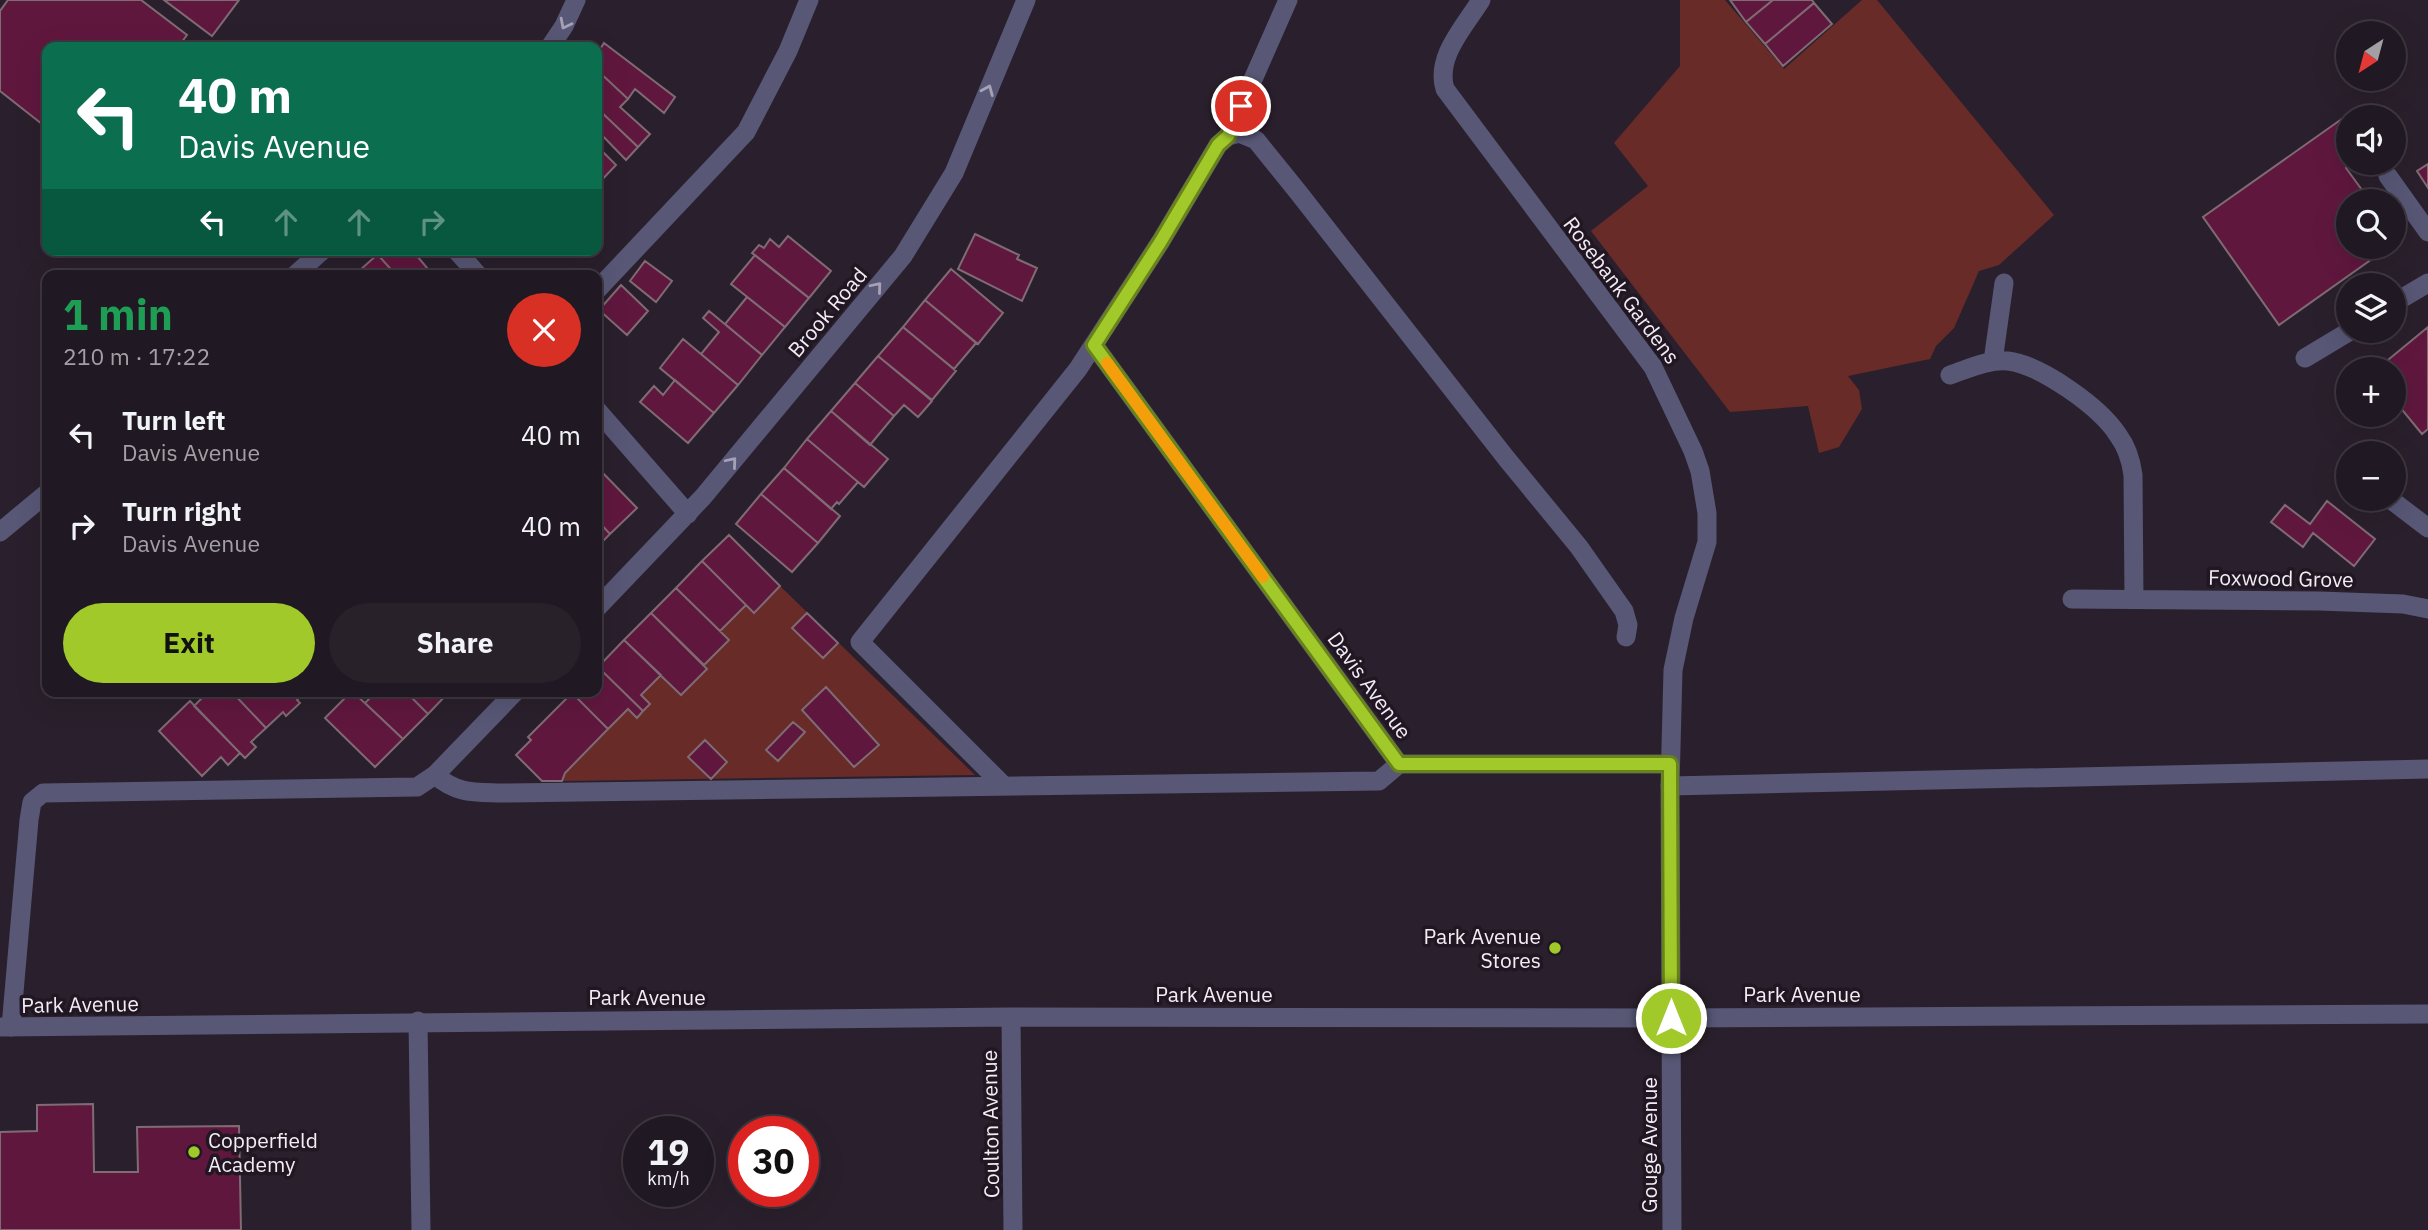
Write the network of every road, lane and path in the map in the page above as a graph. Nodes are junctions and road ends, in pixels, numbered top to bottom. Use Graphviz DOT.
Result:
graph roads {
  1 [pos="576,0"];
  2 [pos="809,0"];
  3 [pos="1026,0"];
  4 [pos="1288,0"];
  5 [pos="1481,0"];
  6 [pos="553,42"];
  7 [pos="1228,136"];
  8 [pos="2388,176"];
  9 [pos="2428,232"];
  10 [pos="317,256"];
  11 [pos="461,256"];
  12 [pos="301,270"];
  13 [pos="474,270"];
  14 [pos="2004,283"];
  15 [pos="2428,283"];
  16 [pos="602,285"];
  17 [pos="2406,296"];
  18 [pos="2336,339"];
  19 [pos="1094,345"];
  20 [pos="2305,358"];
  21 [pos="1993,361"];
  22 [pos="1950,375"];
  23 [pos="602,416"];
  24 [pos="42,497"];
  25 [pos="2406,511"];
  26 [pos="688,514"];
  27 [pos="2428,528"];
  28 [pos="0,532"];
  29 [pos="2073,599"];
  30 [pos="2134,599"];
  31 [pos="602,603"];
  32 [pos="2428,609"];
  33 [pos="1626,637"];
  34 [pos="510,697"];
  35 [pos="1399,764"];
  36 [pos="1670,764"];
  37 [pos="2428,769"];
  38 [pos="435,775"];
  39 [pos="1002,784"];
  40 [pos="1670,786"];
  41 [pos="2428,1014"];
  42 [pos="1011,1017"];
  43 [pos="1671,1018"];
  44 [pos="418,1021"];
  45 [pos="5,1027"];
  46 [pos="421,1230"];
  47 [pos="1013,1230"];
  48 [pos="1672,1230"];
  1 -- 6 [label="street, one-way"];
  2 -- 16 [label="street"];
  26 -- 3 [label="street, Brook Road, one-way"];
  4 -- 7 [label="street"];
  5 -- 36 [label="street, Rosebank Gardens"];
  7 -- 19 [label="street"];
  7 -- 33 [label="street"];
  8 -- 9 [label="street"];
  10 -- 12 [label="street"];
  11 -- 13 [label="street"];
  14 -- 21 [label="street"];
  15 -- 17 [label="street"];
  18 -- 20 [label="street"];
  19 -- 35 [label="street, Davis Avenue"];
  19 -- 39 [label="street"];
  21 -- 22 [label="street"];
  21 -- 30 [label="street"];
  23 -- 26 [label="street"];
  24 -- 28 [label="street"];
  25 -- 27 [label="street"];
  26 -- 31 [label="street, Brook Road"];
  29 -- 30 [label="street, Foxwood Grove"];
  30 -- 32 [label="street, Foxwood Grove"];
  34 -- 38 [label="street"];
  35 -- 36 [label="street, Davis Avenue"];
  35 -- 39 [label="street"];
  36 -- 40 [label="street"];
  37 -- 40 [label="street"];
  38 -- 39 [label="street"];
  38 -- 45 [label="street"];
  40 -- 43 [label="street"];
  41 -- 43 [label="street, Park Avenue"];
  42 -- 43 [label="street, Park Avenue"];
  42 -- 44 [label="street, Park Avenue"];
  42 -- 47 [label="street, Coulton Avenue"];
  43 -- 48 [label="street, Gouge Avenue"];
  44 -- 45 [label="street, Park Avenue"];
  44 -- 46 [label="street"];
}
